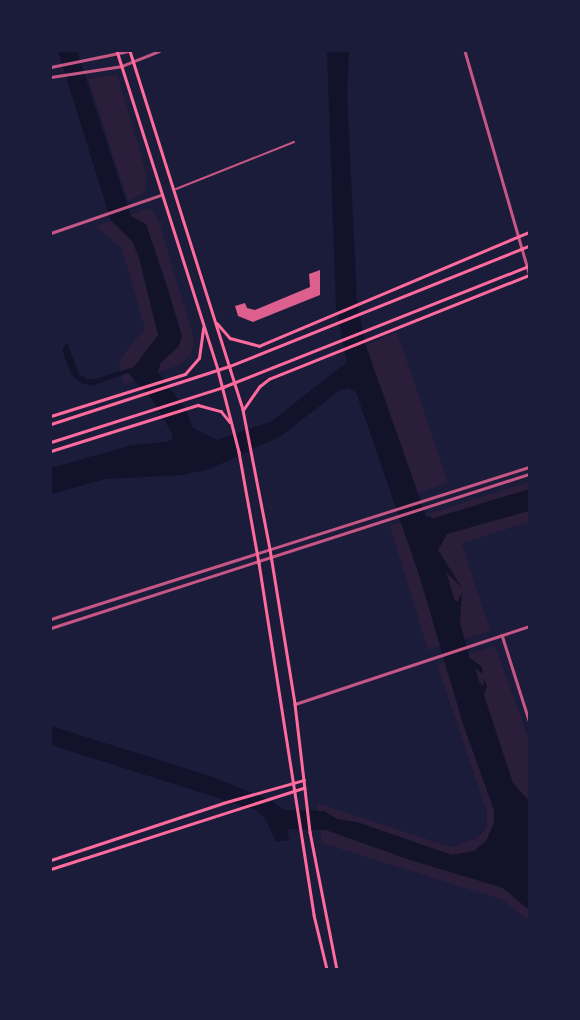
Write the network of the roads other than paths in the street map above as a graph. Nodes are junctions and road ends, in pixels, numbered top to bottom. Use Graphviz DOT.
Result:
graph roads {
  1 [pos="130,51"];
  2 [pos="159,51"];
  3 [pos="465,51"];
  4 [pos="118,53"];
  5 [pos="134,62"];
  6 [pos="122,66"];
  7 [pos="51,67"];
  8 [pos="51,77"];
  9 [pos="294,142"];
  10 [pos="176,189"];
  11 [pos="161,195"];
  12 [pos="529,232"];
  13 [pos="51,233"];
  14 [pos="518,237"];
  15 [pos="529,246"];
  16 [pos="522,249"];
  17 [pos="528,266"];
  18 [pos="529,274"];
  19 [pos="217,323"];
  20 [pos="203,324"];
  21 [pos="230,366"];
  22 [pos="218,370"];
  23 [pos="235,382"];
  24 [pos="223,387"];
  25 [pos="243,410"];
  26 [pos="51,416"];
  27 [pos="51,424"];
  28 [pos="232,425"];
  29 [pos="51,442"];
  30 [pos="51,451"];
  31 [pos="529,467"];
  32 [pos="529,474"];
  33 [pos="270,549"];
  34 [pos="258,554"];
  35 [pos="272,557"];
  36 [pos="260,563"];
  37 [pos="51,620"];
  38 [pos="529,626"];
  39 [pos="51,628"];
  40 [pos="502,635"];
  41 [pos="295,704"];
  42 [pos="529,720"];
  43 [pos="304,780"];
  44 [pos="293,782"];
  45 [pos="305,788"];
  46 [pos="293,790"];
  47 [pos="51,860"];
  48 [pos="51,869"];
  49 [pos="327,969"];
  50 [pos="337,969"];
  1 -- 4 [label="street"];
  1 -- 5 [label="main road"];
  2 -- 5 [label="street"];
  3 -- 14 [label="street"];
  4 -- 6 [label="main road"];
  4 -- 7 [label="street"];
  5 -- 6 [label="street"];
  5 -- 10 [label="main road"];
  6 -- 8 [label="street"];
  6 -- 11 [label="main road"];
  9 -- 10 [label="street"];
  10 -- 19 [label="main road"];
  11 -- 13 [label="street"];
  11 -- 20 [label="main road"];
  12 -- 14 [label="main road"];
  14 -- 16 [label="street"];
  14 -- 19 [label="main road"];
  15 -- 16 [label="main road"];
  16 -- 17 [label="street"];
  16 -- 21 [label="main road"];
  17 -- 18 [label="street"];
  17 -- 23 [label="main road"];
  18 -- 25 [label="main road"];
  19 -- 21 [label="main road"];
  20 -- 22 [label="main road"];
  20 -- 26 [label="main road"];
  21 -- 22 [label="main road"];
  21 -- 23 [label="main road"];
  22 -- 24 [label="main road"];
  22 -- 27 [label="main road"];
  23 -- 24 [label="main road"];
  23 -- 25 [label="main road"];
  24 -- 28 [label="main road"];
  24 -- 29 [label="main road"];
  25 -- 33 [label="main road"];
  28 -- 30 [label="main road"];
  28 -- 34 [label="main road"];
  31 -- 33 [label="street"];
  32 -- 35 [label="street"];
  33 -- 34 [label="street"];
  33 -- 35 [label="main road"];
  34 -- 36 [label="main road"];
  34 -- 37 [label="street"];
  35 -- 36 [label="street"];
  35 -- 41 [label="main road"];
  36 -- 39 [label="street"];
  36 -- 44 [label="main road"];
  38 -- 40 [label="street"];
  40 -- 41 [label="street"];
  40 -- 42 [label="street"];
  41 -- 43 [label="main road"];
  43 -- 44 [label="main road"];
  43 -- 45 [label="main road"];
  44 -- 46 [label="main road"];
  44 -- 47 [label="main road"];
  45 -- 46 [label="main road"];
  45 -- 50 [label="main road"];
  46 -- 48 [label="main road"];
  46 -- 49 [label="main road"];
}
